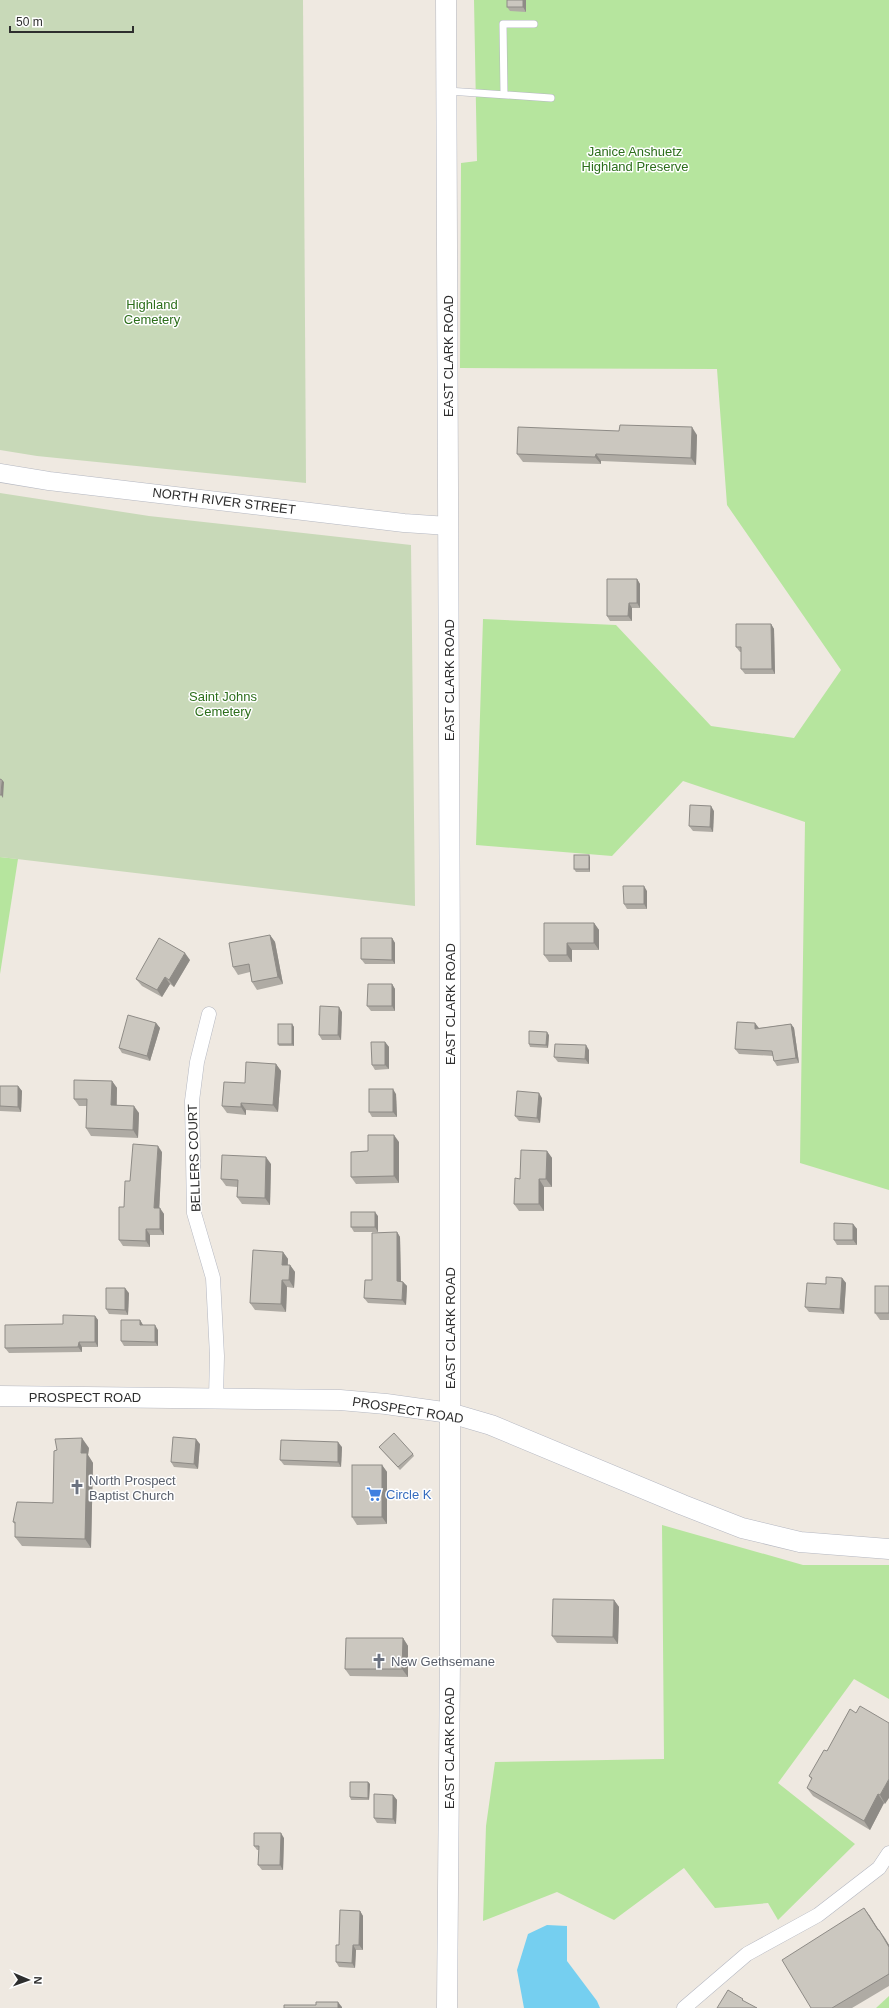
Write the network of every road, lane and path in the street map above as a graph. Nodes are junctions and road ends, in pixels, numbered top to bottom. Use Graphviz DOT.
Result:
graph roads {
  1 [pos="446,0"];
  2 [pos="534,24"];
  3 [pos="446,91"];
  4 [pos="504,94"];
  5 [pos="551,98"];
  6 [pos="0,473"];
  7 [pos="448,526"];
  8 [pos="209,1014"];
  9 [pos="0,1396"];
  10 [pos="216,1398"];
  11 [pos="450,1413"];
  12 [pos="889,1549"];
  13 [pos="889,1853"];
  14 [pos="447,2008"];
  15 [pos="684,2008"];
  1 -- 3 [label="main road, EAST CLARK ROAD"];
  2 -- 4 [label="lane"];
  3 -- 4 [label="lane"];
  3 -- 7 [label="main road, EAST CLARK ROAD"];
  4 -- 5 [label="lane"];
  6 -- 7 [label="street, NORTH RIVER STREET"];
  7 -- 11 [label="main road, EAST CLARK ROAD"];
  8 -- 10 [label="street, BELLERS COURT"];
  9 -- 10 [label="main road, PROSPECT ROAD"];
  10 -- 11 [label="main road, PROSPECT ROAD"];
  11 -- 12 [label="main road, PROSPECT ROAD"];
  11 -- 14 [label="main road, EAST CLARK ROAD"];
  13 -- 15 [label="street"];
}
